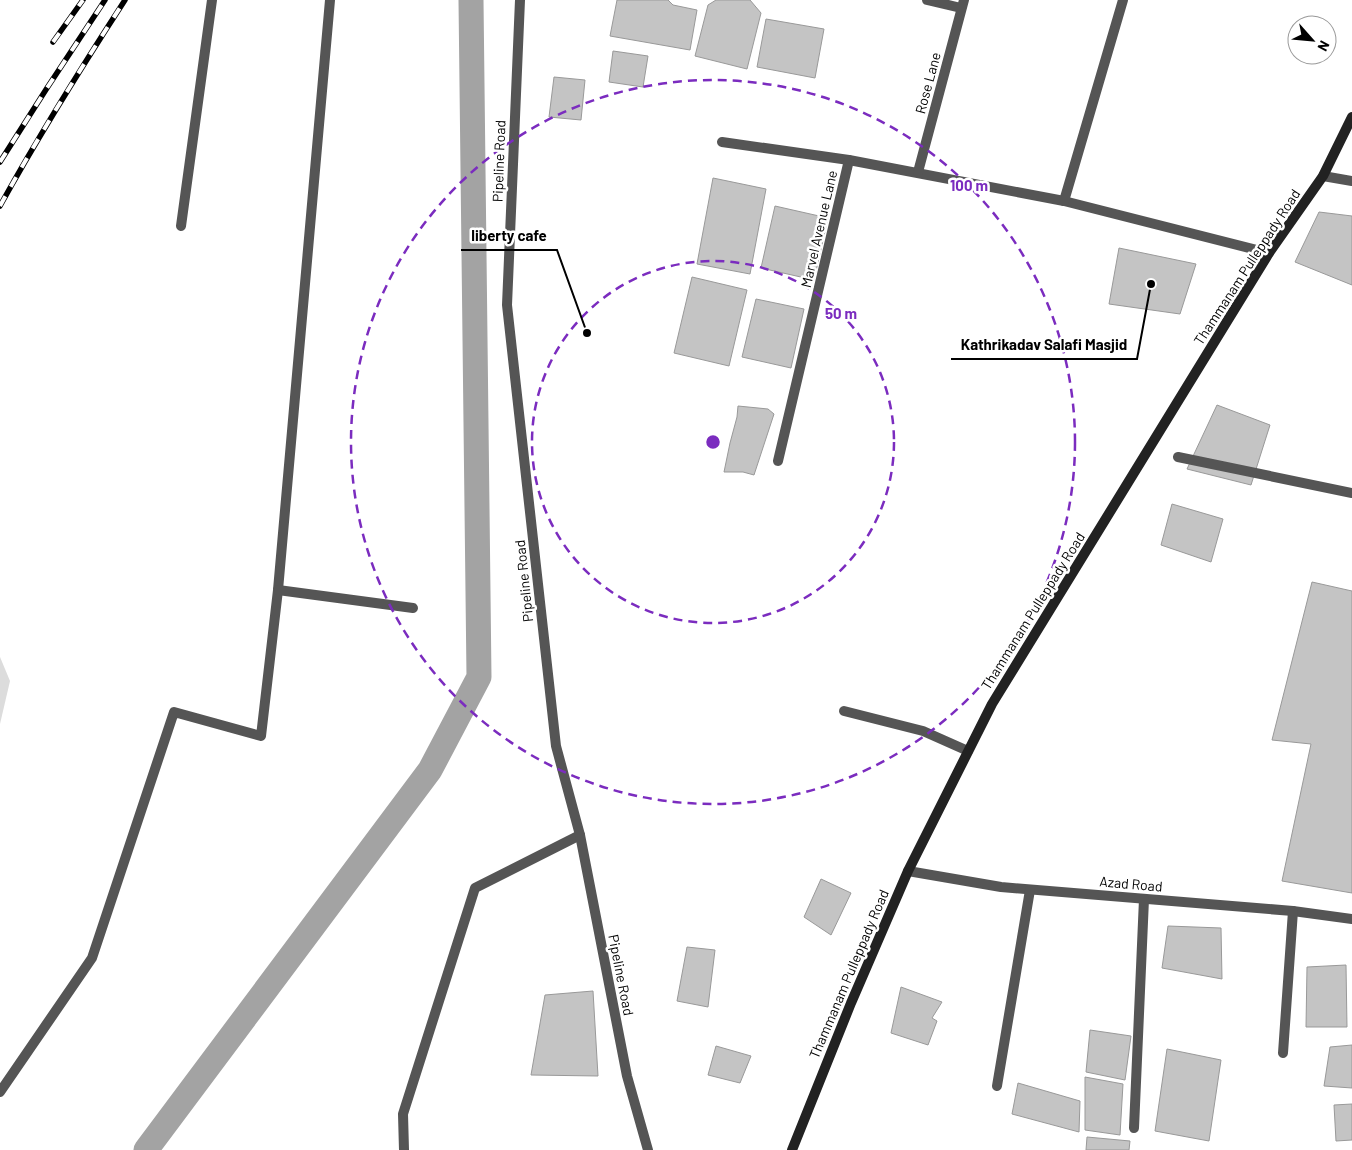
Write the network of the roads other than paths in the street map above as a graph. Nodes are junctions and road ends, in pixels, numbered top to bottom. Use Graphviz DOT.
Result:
graph roads {
  1 [pos="212,0"];
  2 [pos="330,0"];
  3 [pos="520,0"];
  4 [pos="927,0"];
  5 [pos="1123,0"];
  6 [pos="962,4"];
  7 [pos="1352,117"];
  8 [pos="722,142"];
  9 [pos="850,160"];
  10 [pos="918,172"];
  11 [pos="1323,176"];
  12 [pos="1352,181"];
  13 [pos="1064,201"];
  14 [pos="181,226"];
  15 [pos="1269,253"];
  16 [pos="1178,456"];
  17 [pos="778,461"];
  18 [pos="1352,493"];
  19 [pos="278,590"];
  20 [pos="413,608"];
  21 [pos="844,711"];
  22 [pos="968,751"];
  23 [pos="580,835"];
  24 [pos="908,871"];
  25 [pos="1030,890"];
  26 [pos="1144,899"];
  27 [pos="1293,911"];
  28 [pos="1352,919"];
  29 [pos="1283,1053"];
  30 [pos="997,1086"];
  31 [pos="0,1092"];
  32 [pos="1134,1128"];
  33 [pos="404,1150"];
  34 [pos="648,1150"];
  35 [pos="792,1150"];
  1 -- 14 [label="street"];
  2 -- 19 [label="street"];
  3 -- 23 [label="street, Pipeline Road"];
  4 -- 6 [label="street"];
  5 -- 13 [label="street"];
  6 -- 10 [label="street, Rose Lane"];
  7 -- 11 [label="main road, Thammanam Pulleppady Road"];
  8 -- 9 [label="street"];
  9 -- 10 [label="street, Marvel Avenue Lane"];
  9 -- 17 [label="street, Marvel Avenue Lane"];
  10 -- 13 [label="street, Marvel Avenue Lane"];
  11 -- 12 [label="street"];
  11 -- 15 [label="main road, Thammanam Pulleppady Road"];
  13 -- 15 [label="street, Marvel Avenue Lane"];
  15 -- 22 [label="main road, Thammanam Pulleppady Road"];
  16 -- 18 [label="street"];
  19 -- 20 [label="street"];
  19 -- 31 [label="street"];
  21 -- 22 [label="street"];
  22 -- 24 [label="main road, Thammanam Pulleppady Road"];
  23 -- 33 [label="street"];
  23 -- 34 [label="street, Pipeline Road"];
  24 -- 25 [label="street, Azad Road"];
  24 -- 35 [label="main road, Thammanam Pulleppady Road"];
  25 -- 26 [label="street, Azad Road"];
  25 -- 30 [label="street"];
  26 -- 27 [label="street, Azad Road"];
  26 -- 32 [label="street"];
  27 -- 28 [label="street, Azad Road"];
  27 -- 29 [label="street"];
}
